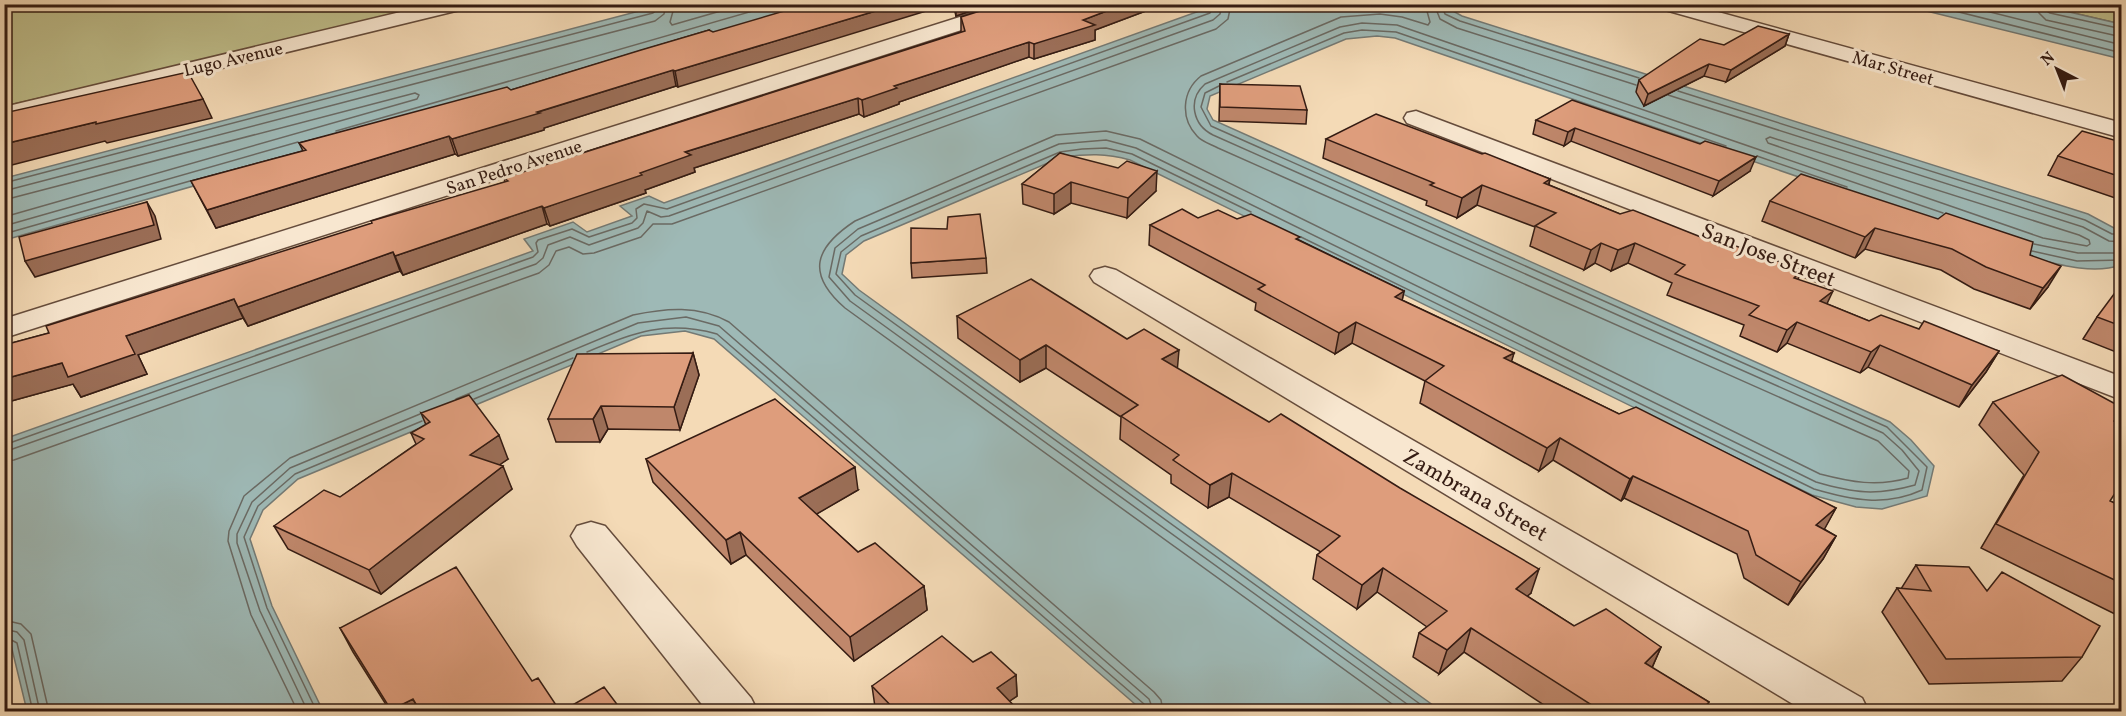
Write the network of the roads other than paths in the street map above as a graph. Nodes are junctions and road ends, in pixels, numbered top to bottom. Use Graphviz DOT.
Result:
graph roads {
  1 [pos="461,4"];
  2 [pos="1023,4"];
  3 [pos="1665,4"];
  4 [pos="4,114"];
  5 [pos="1416,118"];
  6 [pos="2121,131"];
  7 [pos="1106,276"];
  8 [pos="4,329"];
  9 [pos="2121,390"];
  10 [pos="591,536"];
  11 [pos="735,711"];
  12 [pos="1846,711"];
  1 -- 4 [label="street, Lugo Avenue"];
  2 -- 8 [label="street, San Pedro Avenue"];
  3 -- 6 [label="street, Mar Street"];
  5 -- 9 [label="street, San Jose Street"];
  7 -- 12 [label="street, Zambrana Street"];
  10 -- 11 [label="street"];
}
